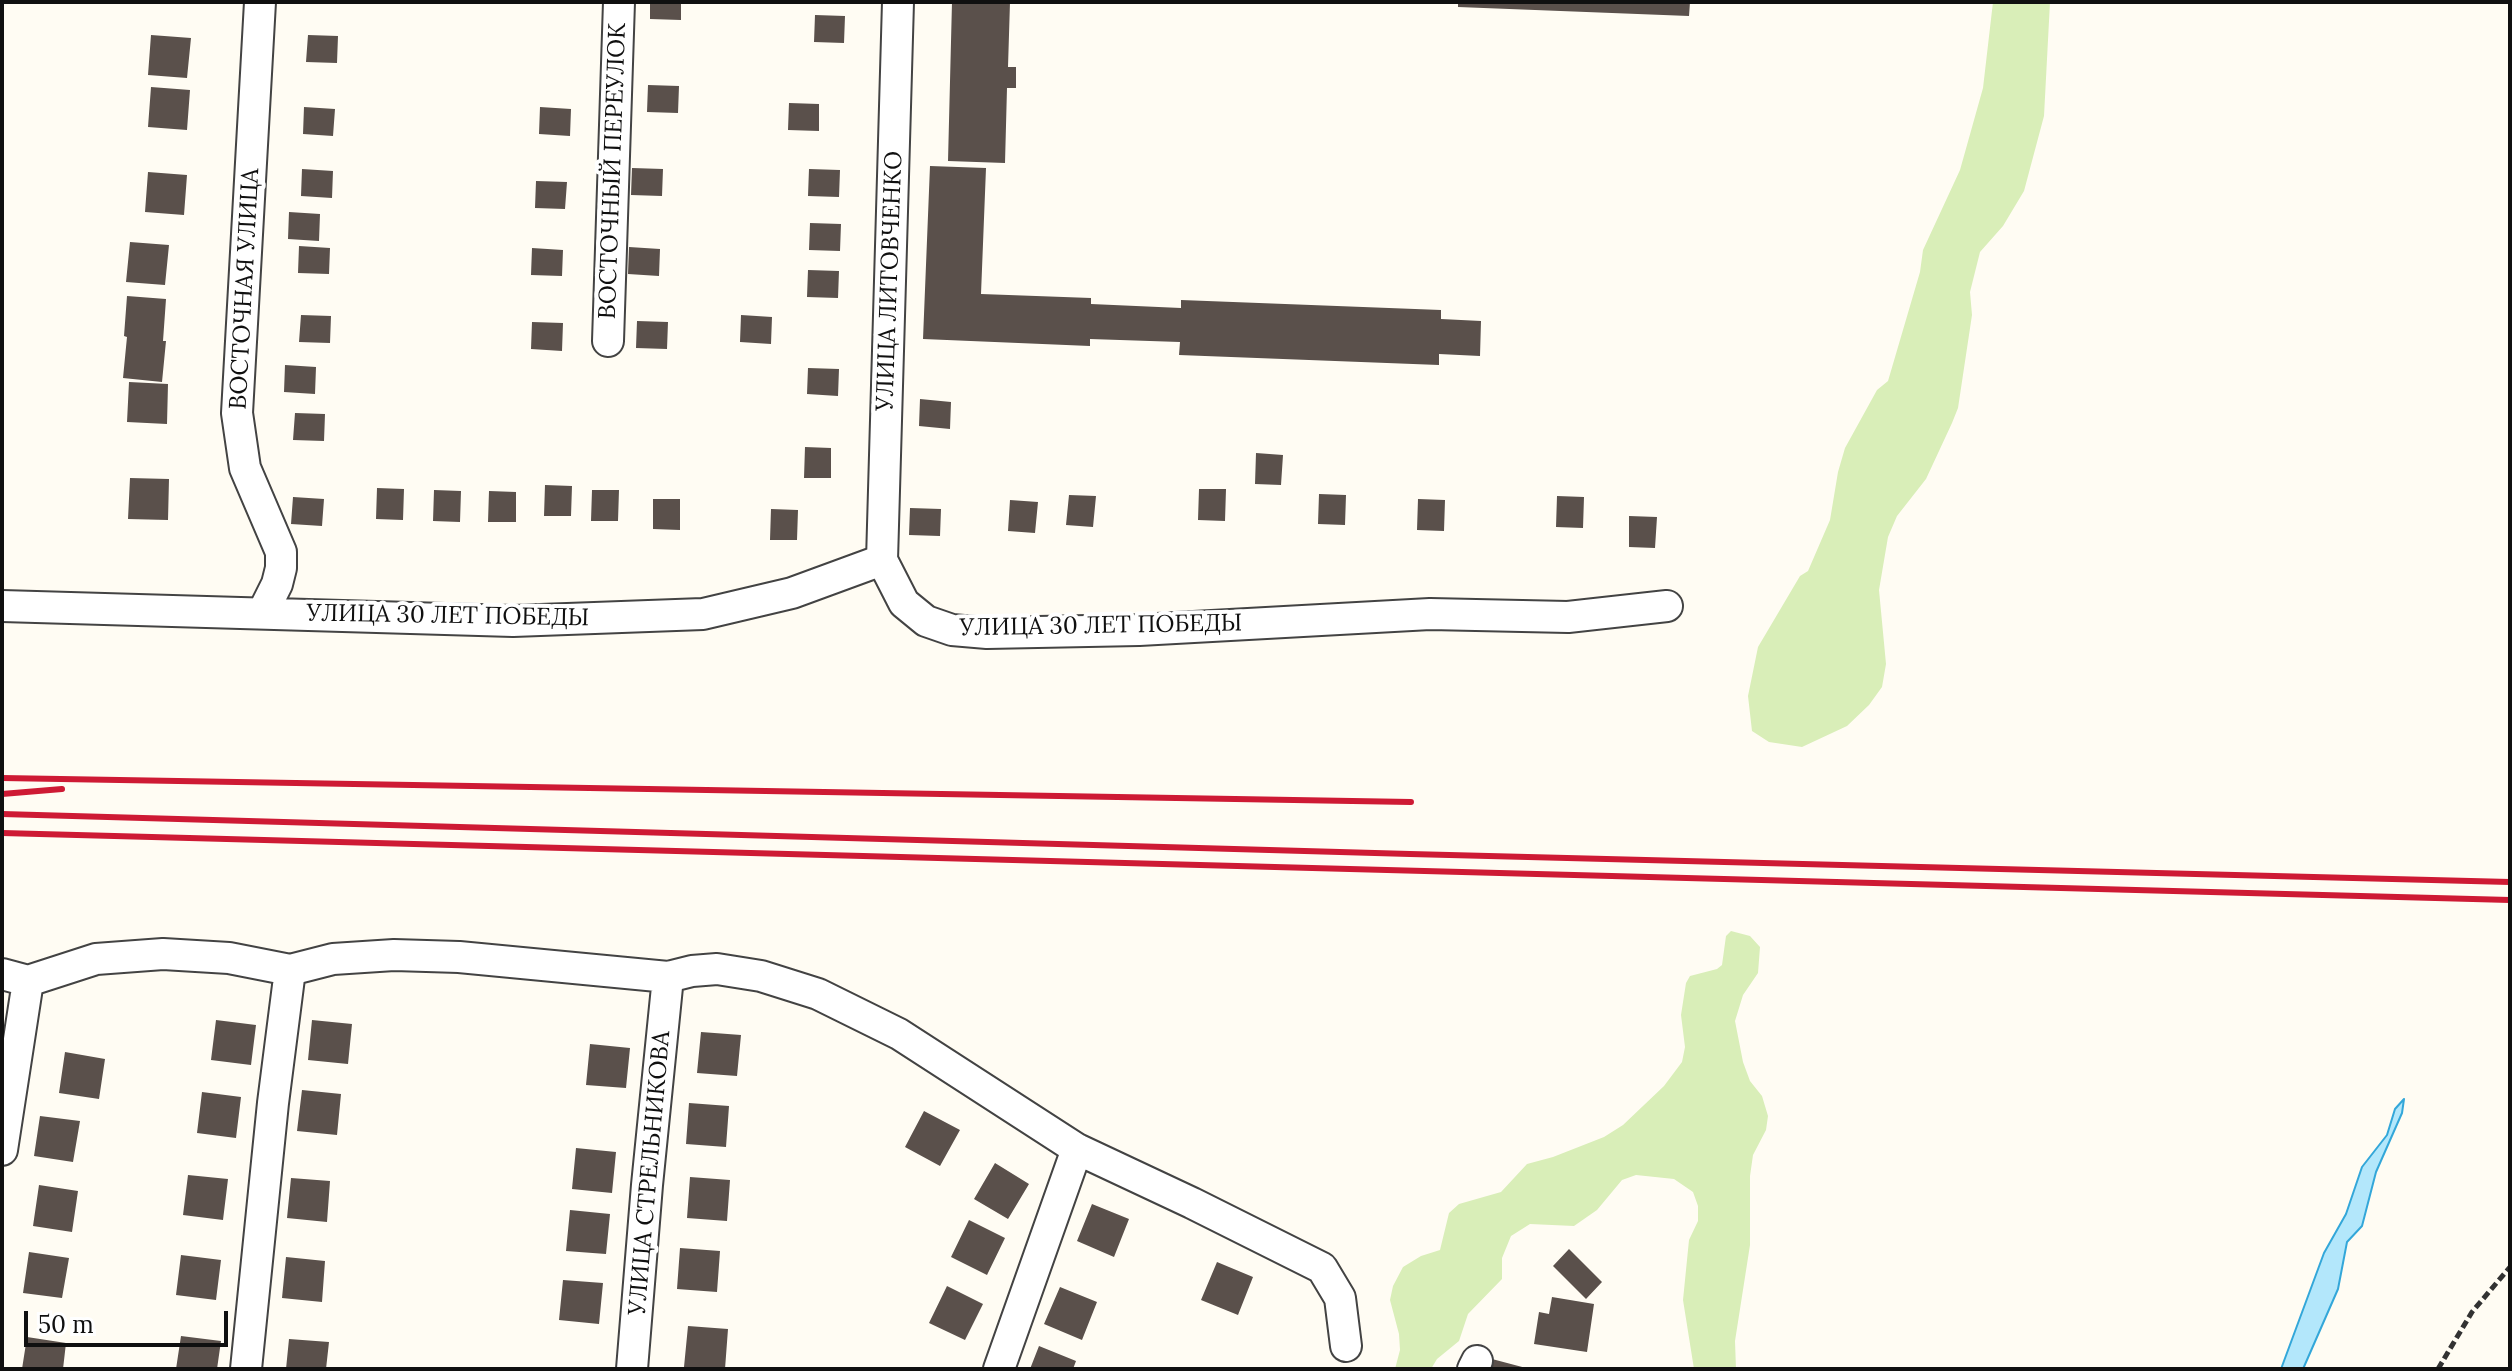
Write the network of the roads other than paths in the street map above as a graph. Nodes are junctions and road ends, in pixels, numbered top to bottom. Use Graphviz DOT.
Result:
graph roads {
  1 [pos="260,2"];
  2 [pos="619,2"];
  3 [pos="898,2"];
  4 [pos="608,341"];
  5 [pos="882,560"];
  6 [pos="2,606"];
  7 [pos="1667,606"];
  8 [pos="263,612"];
  9 [pos="290,970"];
  10 [pos="668,977"];
  11 [pos="15,978"];
  12 [pos="1077,1149"];
  13 [pos="2,1150"];
  14 [pos="1346,1346"];
  15 [pos="246,1369"];
  16 [pos="632,1369"];
  17 [pos="999,1369"];
  1 -- 8 [label="street, ВОСТОЧНАЯ УЛИЦА"];
  2 -- 4 [label="street, ВОСТОЧНЫЙ ПЕРЕУЛОК"];
  3 -- 5 [label="street, УЛИЦА ЛИТОВЧЕНКО"];
  5 -- 7 [label="street, УЛИЦА 30 ЛЕТ ПОБЕДЫ"];
  5 -- 8 [label="street, УЛИЦА 30 ЛЕТ ПОБЕДЫ"];
  6 -- 8 [label="street, УЛИЦА 30 ЛЕТ ПОБЕДЫ"];
  9 -- 10 [label="street"];
  9 -- 11 [label="street"];
  9 -- 15 [label="street"];
  10 -- 12 [label="street"];
  10 -- 16 [label="street, УЛИЦА СТРЕЛЬНИКОВА"];
  11 -- 13 [label="street"];
  12 -- 14 [label="street"];
  12 -- 17 [label="street"];
}
